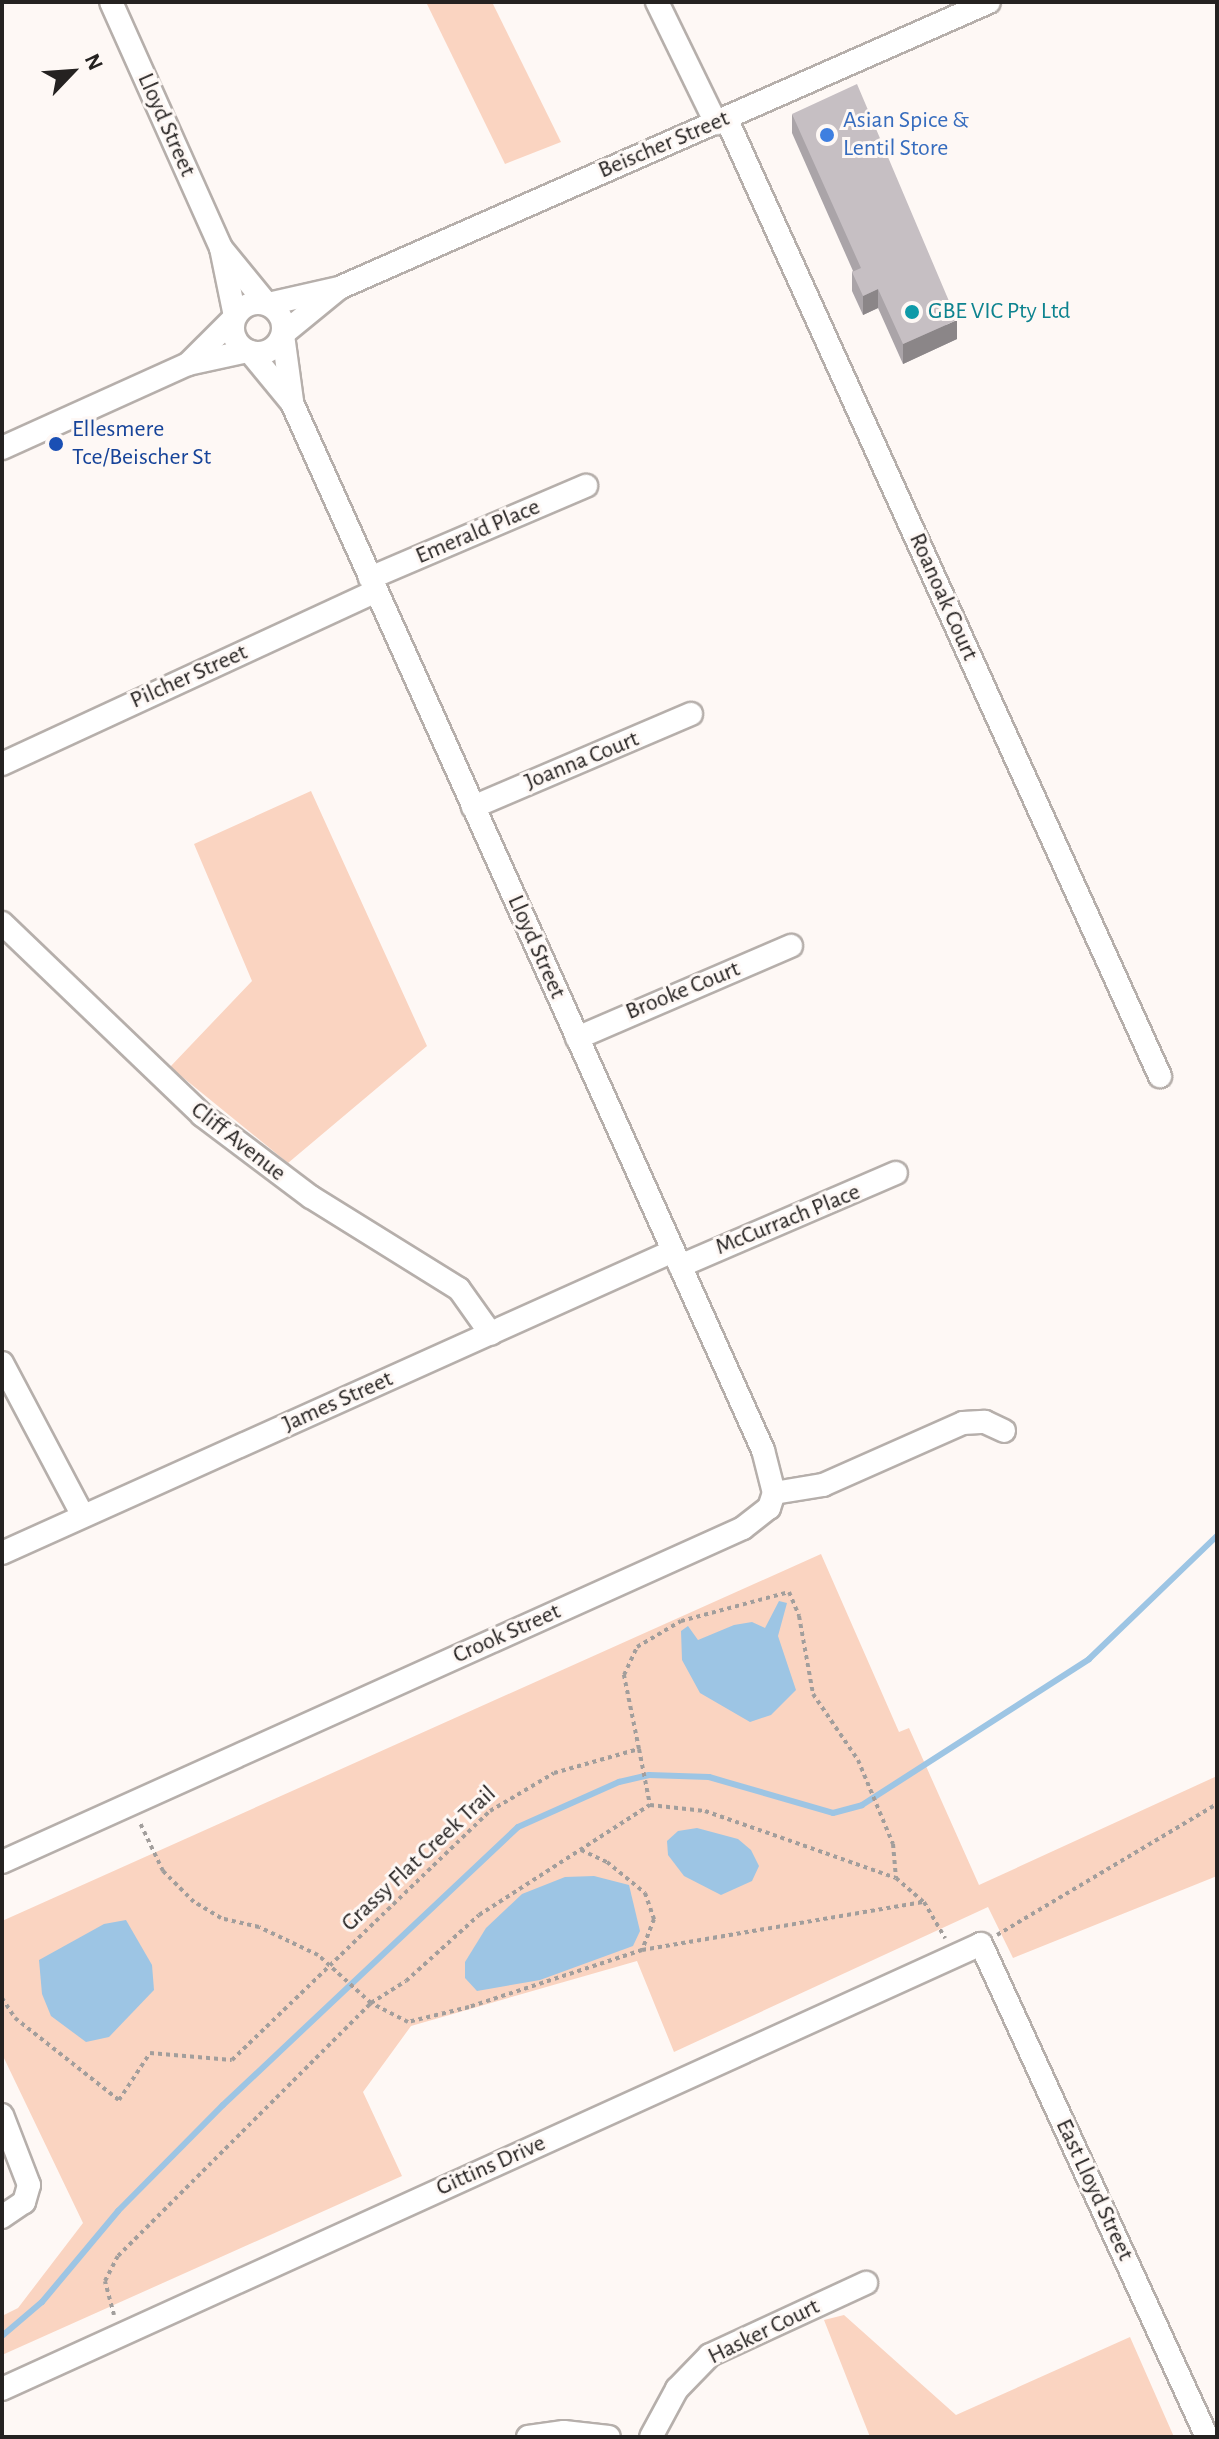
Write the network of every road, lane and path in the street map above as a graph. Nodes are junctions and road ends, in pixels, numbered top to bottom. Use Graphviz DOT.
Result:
graph roads {
  1 [pos="111,2"];
  2 [pos="657,2"];
  3 [pos="989,2"];
  4 [pos="721,120"];
  5 [pos="221,248"];
  6 [pos="339,288"];
  7 [pos="267,304"];
  8 [pos="234,318"];
  9 [pos="283,335"];
  10 [pos="249,352"];
  11 [pos="188,364"];
  12 [pos="292,403"];
  13 [pos="2,448"];
  14 [pos="586,486"];
  15 [pos="373,584"];
  16 [pos="691,714"];
  17 [pos="2,764"];
  18 [pos="473,807"];
  19 [pos="2,923"];
  20 [pos="791,946"];
  21 [pos="577,1038"];
  22 [pos="1160,1076"];
  23 [pos="896,1173"];
  24 [pos="676,1258"];
  25 [pos="491,1334"];
  26 [pos="2,1363"];
  27 [pos="1004,1431"];
  28 [pos="774,1493"];
  29 [pos="83,1516"];
  30 [pos="2,1553"];
  31 [pos="639,1749"];
  32 [pos="131,1803"];
  33 [pos="1217,1804"];
  34 [pos="650,1805"];
  35 [pos="581,1850"];
  36 [pos="2,1862"];
  37 [pos="896,1878"];
  38 [pos="924,1902"];
  39 [pos="981,1944"];
  40 [pos="642,1950"];
  41 [pos="955,1957"];
  42 [pos="332,1966"];
  43 [pos="2,1998"];
  44 [pos="371,2003"];
  45 [pos="2,2115"];
  46 [pos="2,2217"];
  47 [pos="866,2283"];
  48 [pos="114,2315"];
  49 [pos="2,2389"];
  50 [pos="528,2437"];
  51 [pos="609,2437"];
  52 [pos="651,2437"];
  53 [pos="1207,2437"];
  1 -- 5 [label="street, Lloyd Street"];
  2 -- 4 [label="street, Roanoak Court"];
  3 -- 4 [label="street, Beischer Street"];
  4 -- 6 [label="street, Beischer Street"];
  4 -- 22 [label="street, Roanoak Court"];
  5 -- 7 [label="street, Lloyd Street"];
  5 -- 8 [label="street, Lloyd Street"];
  6 -- 7 [label="street, Beischer Street"];
  6 -- 9 [label="street, Beischer Street"];
  7 -- 8 [label="street"];
  7 -- 9 [label="street"];
  8 -- 10 [label="street"];
  8 -- 11 [label="street"];
  9 -- 10 [label="street"];
  9 -- 12 [label="street, Lloyd Street"];
  10 -- 11 [label="street"];
  10 -- 12 [label="street, Lloyd Street"];
  11 -- 13 [label="street"];
  12 -- 15 [label="street, Lloyd Street"];
  14 -- 15 [label="street, Emerald Place"];
  15 -- 17 [label="street, Pilcher Street"];
  15 -- 18 [label="street, Lloyd Street"];
  16 -- 18 [label="street, Joanna Court"];
  18 -- 21 [label="street, Lloyd Street"];
  19 -- 25 [label="street, Cliff Avenue"];
  20 -- 21 [label="street, Brooke Court"];
  21 -- 24 [label="street, Lloyd Street"];
  23 -- 24 [label="street, McCurrach Place"];
  24 -- 25 [label="street, James Street"];
  24 -- 28 [label="street, Lloyd Street"];
  25 -- 29 [label="street, James Street"];
  26 -- 29 [label="street"];
  27 -- 28 [label="street"];
  28 -- 32 [label="street, Crook Street"];
  29 -- 30 [label="street, James Street"];
  31 -- 34 [label="path"];
  31 -- 37 [label="path"];
  31 -- 42 [label="path, Grassy Flat Creek Trail"];
  32 -- 36 [label="street, Crook Street"];
  32 -- 42 [label="path"];
  33 -- 39 [label="path"];
  34 -- 35 [label="path"];
  34 -- 37 [label="path"];
  35 -- 40 [label="path"];
  35 -- 44 [label="path"];
  37 -- 38 [label="path"];
  38 -- 40 [label="path"];
  38 -- 41 [label="path"];
  39 -- 41 [label="street, Gittins Drive"];
  39 -- 53 [label="street, East Lloyd Street"];
  40 -- 44 [label="path"];
  41 -- 49 [label="street, Gittins Drive"];
  42 -- 43 [label="path, Grassy Flat Creek Trail"];
  42 -- 44 [label="path"];
  44 -- 48 [label="path"];
  45 -- 46 [label="street"];
  47 -- 52 [label="street, Hasker Court"];
  50 -- 51 [label="street"];
}
